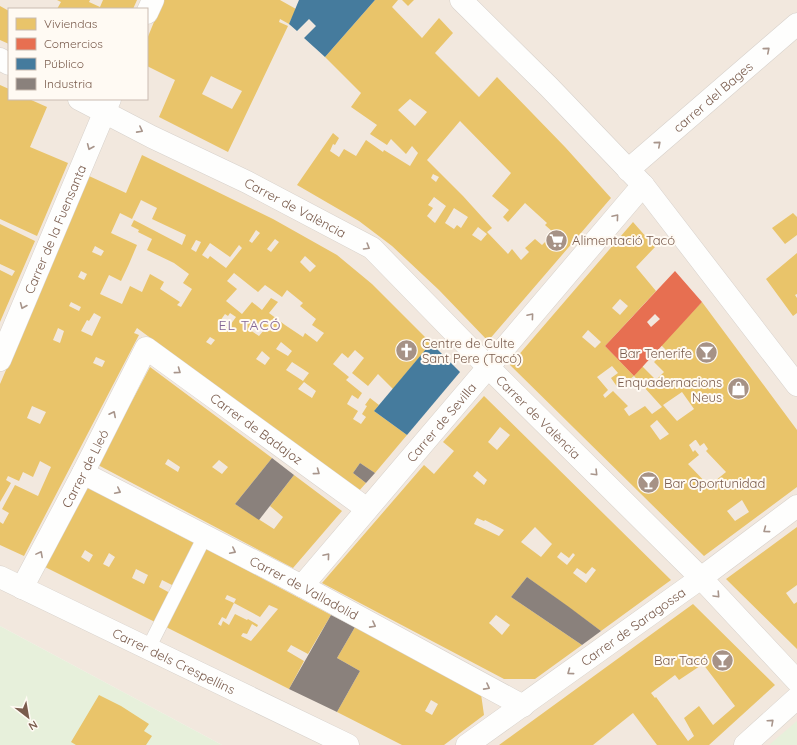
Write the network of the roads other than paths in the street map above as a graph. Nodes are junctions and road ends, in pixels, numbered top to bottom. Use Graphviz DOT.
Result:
graph roads {
  1 [pos="153,0"];
  2 [pos="461,0"];
  3 [pos="471,0"];
  4 [pos="148,11"];
  5 [pos="797,24"];
  6 [pos="84,100"];
  7 [pos="108,105"];
  8 [pos="636,177"];
  9 [pos="146,348"];
  10 [pos="0,360"];
  11 [pos="488,367"];
  12 [pos="797,384"];
  13 [pos="83,473"];
  14 [pos="797,506"];
  15 [pos="367,508"];
  16 [pos="205,536"];
  17 [pos="0,577"];
  18 [pos="701,578"];
  19 [pos="302,586"];
  20 [pos="22,588"];
  21 [pos="148,649"];
  22 [pos="797,681"];
  23 [pos="797,698"];
  24 [pos="523,706"];
  25 [pos="348,745"];
  26 [pos="467,745"];
  27 [pos="745,745"];
  1 -- 4 [label="street"];
  2 -- 8 [label="street"];
  3 -- 8 [label="lane"];
  8 -- 5 [label="street, carrer del Bages, one-way"];
  6 -- 7 [label="street, Carrer de València"];
  7 -- 10 [label="street, Carrer de la Fuensanta, one-way"];
  7 -- 11 [label="street, Carrer de València, one-way"];
  11 -- 8 [label="street, Carrer de Sevilla, one-way"];
  8 -- 12 [label="street"];
  13 -- 9 [label="street, Carrer de Lleó, one-way"];
  9 -- 15 [label="street, Carrer de Badajoz, one-way"];
  11 -- 15 [label="street, Carrer de Sevilla"];
  11 -- 18 [label="street, Carrer de València, one-way"];
  13 -- 16 [label="street, Carrer de Valladolid, one-way"];
  20 -- 13 [label="street, Carrer de Lleó, one-way"];
  14 -- 18 [label="street, Carrer de Saragossa, one-way"];
  19 -- 15 [label="street, Carrer de Sevilla, one-way"];
  16 -- 19 [label="street, Carrer de Valladolid, one-way"];
  16 -- 21 [label="lane"];
  17 -- 20 [label="street, Carrer dels Crespellins"];
  18 -- 22 [label="street, Carrer de València, one-way"];
  18 -- 24 [label="street, Carrer de Saragossa, one-way"];
  19 -- 24 [label="street, Carrer de Valladolid, one-way"];
  20 -- 21 [label="street, Carrer dels Crespellins"];
  21 -- 25 [label="street, Carrer dels Crespellins"];
  27 -- 23 [label="street, one-way"];
  24 -- 26 [label="street, Carrer de Saragossa"];
}
